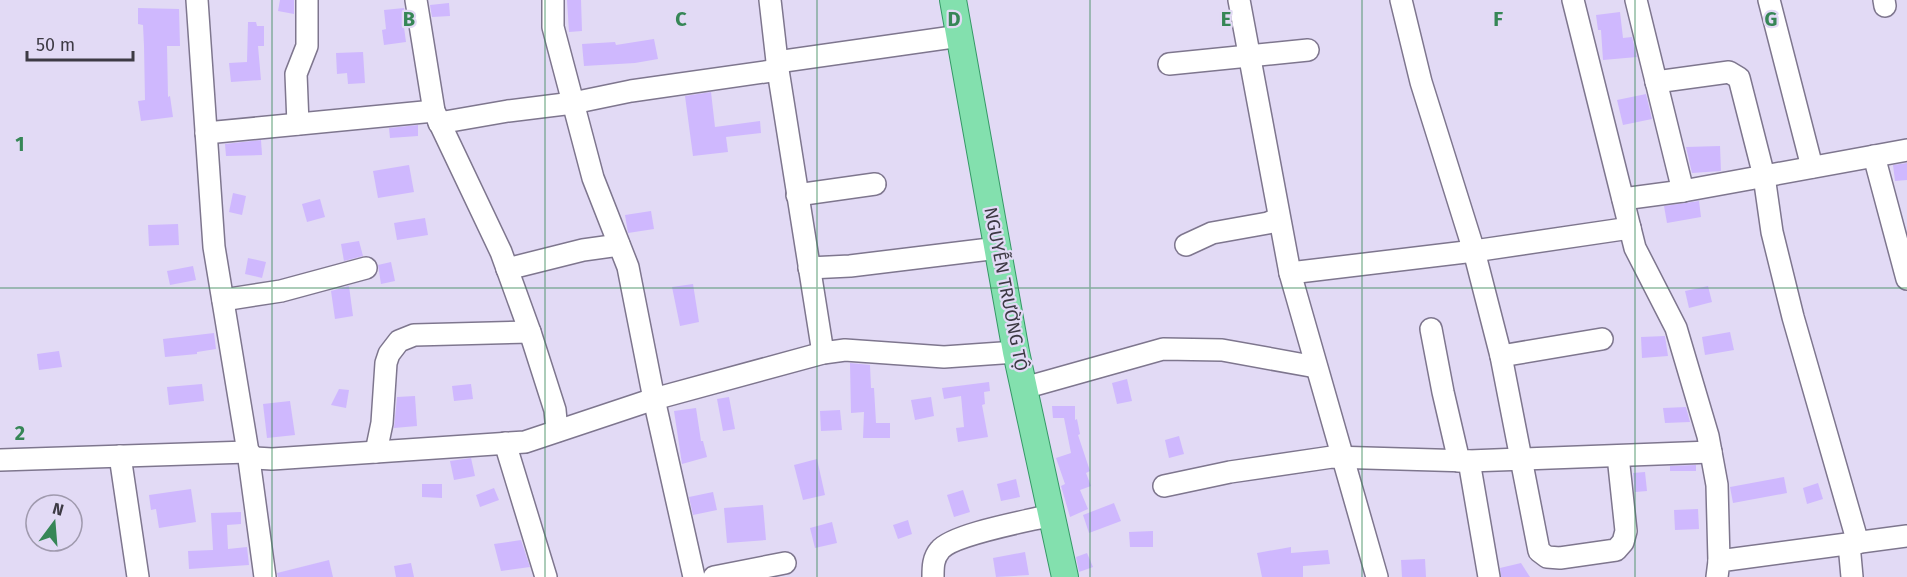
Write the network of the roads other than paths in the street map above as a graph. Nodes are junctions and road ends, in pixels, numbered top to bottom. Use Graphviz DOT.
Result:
graph roads {
  1 [pos="197,0"];
  2 [pos="307,0"];
  3 [pos="416,0"];
  4 [pos="553,0"];
  5 [pos="770,0"];
  6 [pos="953,0"];
  7 [pos="1239,0"];
  8 [pos="1401,0"];
  9 [pos="1573,0"];
  10 [pos="1636,0"];
  11 [pos="1769,0"];
  12 [pos="960,36"];
  13 [pos="1308,50"];
  14 [pos="1249,56"];
  15 [pos="1169,64"];
  16 [pos="777,66"];
  17 [pos="1656,82"];
  18 [pos="573,103"];
  19 [pos="436,117"];
  20 [pos="298,124"];
  21 [pos="206,133"];
  22 [pos="1907,150"];
  23 [pos="1874,156"];
  24 [pos="1812,167"];
  25 [pos="1764,176"];
  26 [pos="875,184"];
  27 [pos="1683,191"];
  28 [pos="797,195"];
  29 [pos="1623,199"];
  30 [pos="1279,218"];
  31 [pos="1630,228"];
  32 [pos="619,244"];
  33 [pos="1186,245"];
  34 [pos="998,248"];
  35 [pos="1474,251"];
  36 [pos="366,268"];
  37 [pos="809,268"];
  38 [pos="507,269"];
  39 [pos="1290,273"];
  40 [pos="1907,279"];
  41 [pos="223,300"];
  42 [pos="1431,329"];
  43 [pos="530,332"];
  44 [pos="1602,339"];
  45 [pos="1016,352"];
  46 [pos="823,353"];
  47 [pos="1501,356"];
  48 [pos="1316,367"];
  49 [pos="1024,388"];
  50 [pos="654,399"];
  51 [pos="557,431"];
  52 [pos="505,443"];
  53 [pos="248,452"];
  54 [pos="375,452"];
  55 [pos="1711,452"];
  56 [pos="120,456"];
  57 [pos="1618,456"];
  58 [pos="1343,457"];
  59 [pos="1520,459"];
  60 [pos="0,460"];
  61 [pos="1464,461"];
  62 [pos="1164,486"];
  63 [pos="1052,514"];
  64 [pos="1907,536"];
  65 [pos="1854,543"];
  66 [pos="785,563"];
  67 [pos="1718,569"];
  68 [pos="138,577"];
  69 [pos="265,577"];
  70 [pos="546,577"];
  71 [pos="694,577"];
  72 [pos="714,577"];
  73 [pos="933,577"];
  74 [pos="1065,577"];
  75 [pos="1377,577"];
  76 [pos="1489,577"];
  77 [pos="1852,577"];
  1 -- 21 [label="street"];
  2 -- 20 [label="street"];
  3 -- 19 [label="street"];
  4 -- 18 [label="street"];
  5 -- 16 [label="street"];
  6 -- 12 [label="main road, NGUYỄN TRƯỜNG TỘ"];
  7 -- 14 [label="street"];
  8 -- 35 [label="street"];
  9 -- 29 [label="street"];
  10 -- 17 [label="street"];
  11 -- 24 [label="street"];
  12 -- 16 [label="street"];
  12 -- 34 [label="main road, NGUYỄN TRƯỜNG TỘ"];
  13 -- 14 [label="street"];
  14 -- 15 [label="street"];
  14 -- 30 [label="street"];
  16 -- 18 [label="street"];
  16 -- 28 [label="street"];
  17 -- 25 [label="street"];
  17 -- 27 [label="street"];
  18 -- 19 [label="street"];
  18 -- 32 [label="street"];
  19 -- 20 [label="street"];
  19 -- 38 [label="street"];
  20 -- 21 [label="street"];
  21 -- 41 [label="street"];
  22 -- 23 [label="street"];
  23 -- 24 [label="street"];
  23 -- 40 [label="street"];
  24 -- 25 [label="street"];
  25 -- 27 [label="street"];
  25 -- 65 [label="street"];
  26 -- 28 [label="street"];
  27 -- 29 [label="street"];
  28 -- 37 [label="street"];
  29 -- 31 [label="street"];
  30 -- 33 [label="street"];
  30 -- 39 [label="street"];
  31 -- 35 [label="street"];
  31 -- 55 [label="street"];
  32 -- 38 [label="street"];
  32 -- 50 [label="street"];
  34 -- 37 [label="street"];
  34 -- 45 [label="main road, NGUYỄN TRƯỜNG TỘ"];
  35 -- 39 [label="street"];
  35 -- 47 [label="street"];
  36 -- 41 [label="street"];
  37 -- 46 [label="street"];
  38 -- 43 [label="street"];
  39 -- 48 [label="street"];
  41 -- 53 [label="street"];
  42 -- 61 [label="street"];
  43 -- 51 [label="street"];
  43 -- 54 [label="street"];
  44 -- 47 [label="street"];
  45 -- 46 [label="street"];
  45 -- 49 [label="main road, NGUYỄN TRƯỜNG TỘ"];
  46 -- 50 [label="street"];
  47 -- 59 [label="street"];
  48 -- 49 [label="street"];
  48 -- 58 [label="street"];
  49 -- 63 [label="main road, NGUYỄN TRƯỜNG TỘ"];
  50 -- 51 [label="street"];
  50 -- 71 [label="street"];
  51 -- 52 [label="street"];
  52 -- 54 [label="street"];
  52 -- 70 [label="street"];
  53 -- 54 [label="street"];
  53 -- 56 [label="street"];
  53 -- 69 [label="street"];
  55 -- 57 [label="street"];
  55 -- 67 [label="street"];
  56 -- 60 [label="street"];
  56 -- 68 [label="street"];
  57 -- 59 [label="street"];
  57 -- 59 [label="street"];
  58 -- 61 [label="street"];
  58 -- 62 [label="street"];
  58 -- 75 [label="street"];
  59 -- 61 [label="street"];
  61 -- 76 [label="street"];
  63 -- 73 [label="street"];
  63 -- 74 [label="main road, NGUYỄN TRƯỜNG TỘ"];
  64 -- 65 [label="street"];
  65 -- 67 [label="street"];
  65 -- 77 [label="street"];
  66 -- 72 [label="street"];
}
